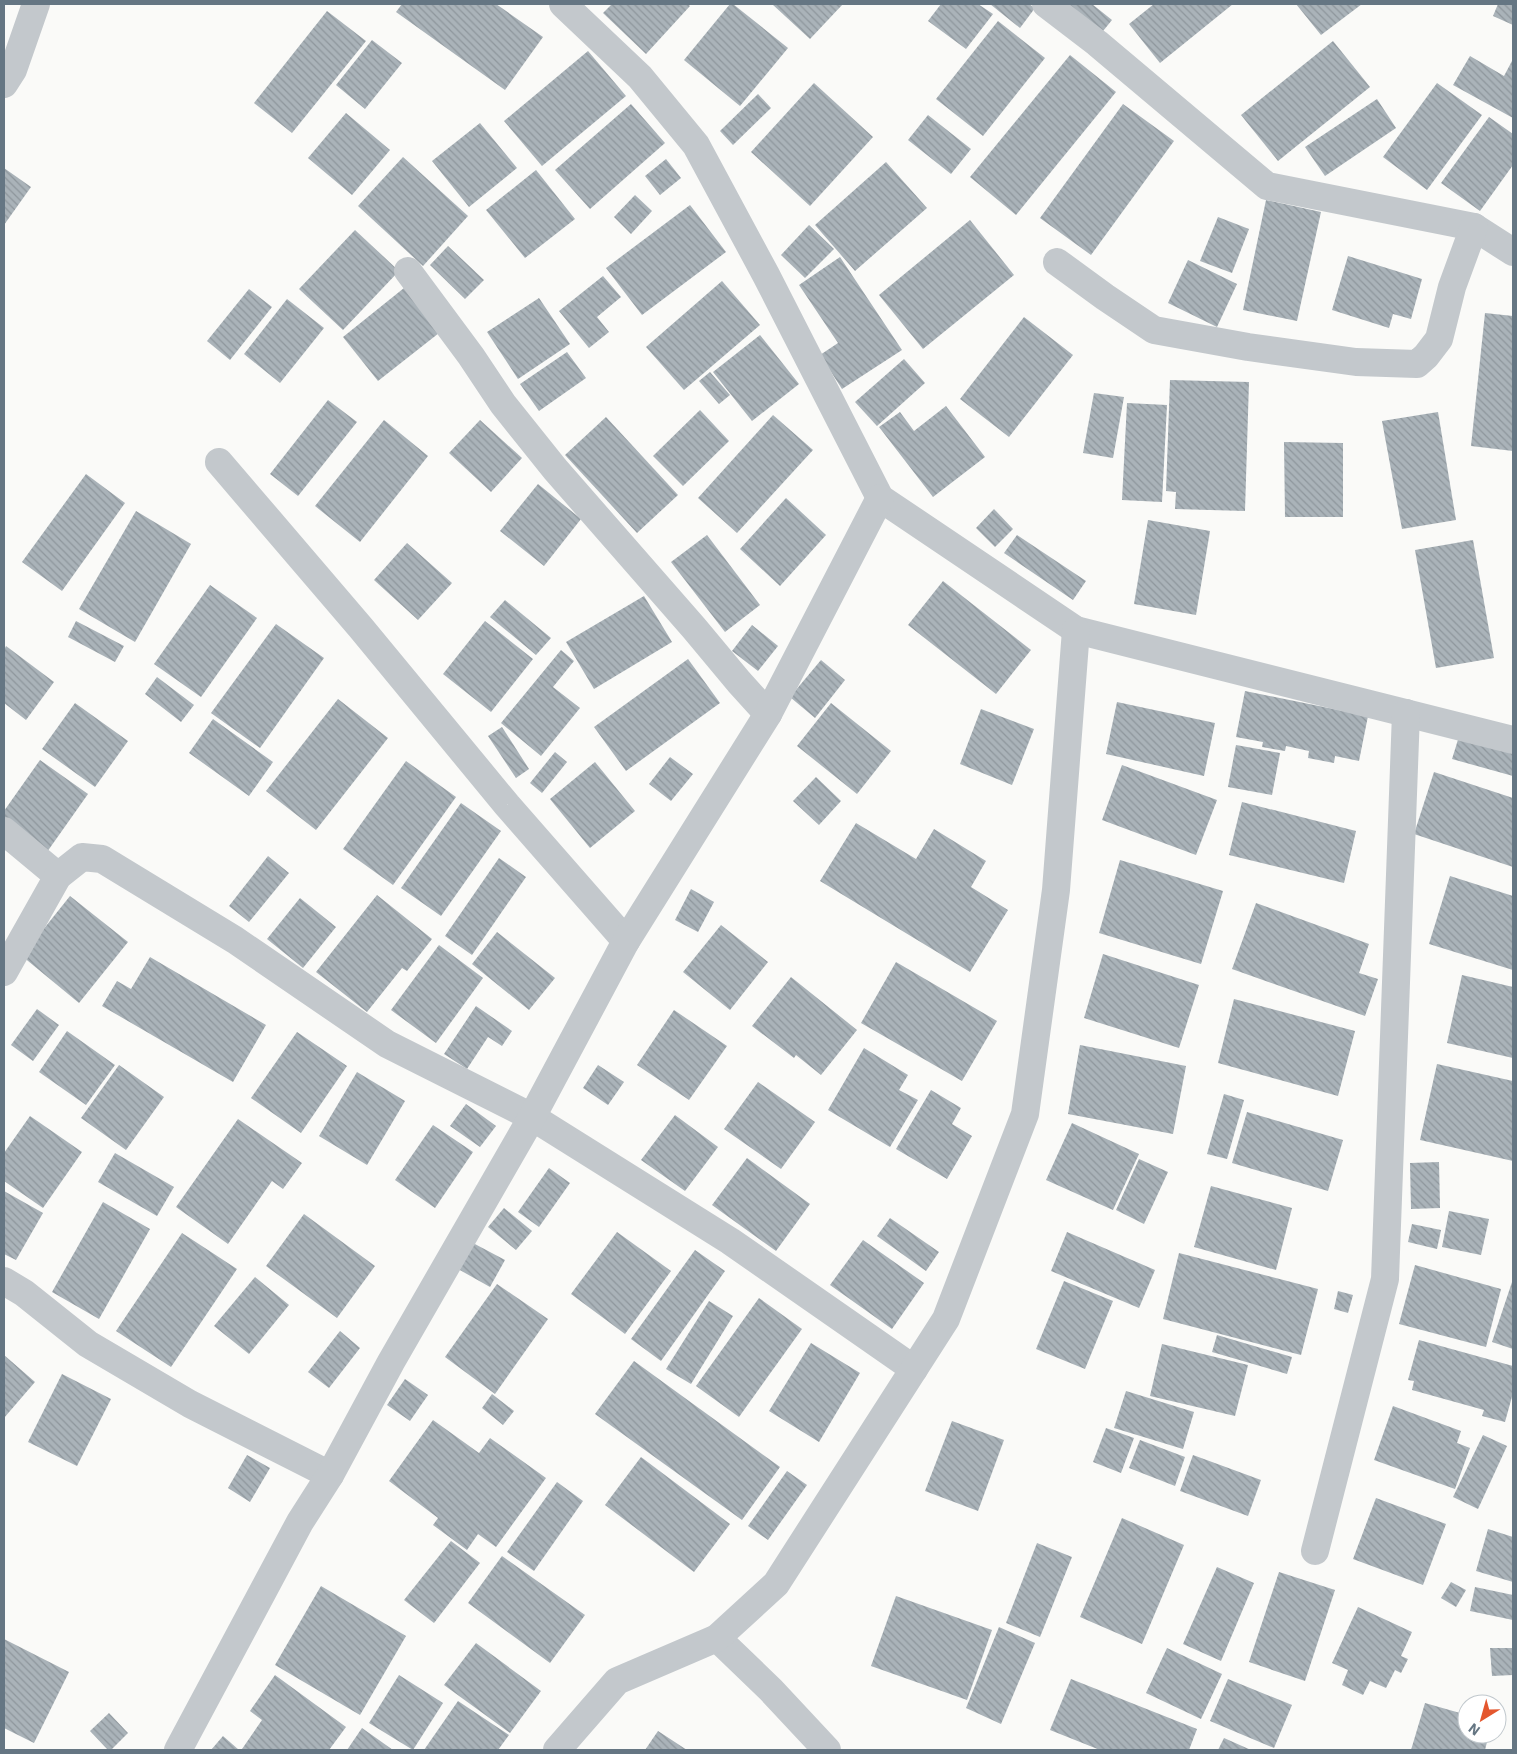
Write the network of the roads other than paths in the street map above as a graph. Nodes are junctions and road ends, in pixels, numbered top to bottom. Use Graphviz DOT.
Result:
graph roads {
  1 [pos="36,4"];
  2 [pos="563,4"];
  3 [pos="1046,4"];
  4 [pos="4,84"];
  5 [pos="1474,227"];
  6 [pos="1513,252"];
  7 [pos="1058,262"];
  8 [pos="408,271"];
  9 [pos="219,462"];
  10 [pos="880,498"];
  11 [pos="1076,630"];
  12 [pos="1406,713"];
  13 [pos="768,714"];
  14 [pos="1513,740"];
  15 [pos="4,831"];
  16 [pos="58,876"];
  17 [pos="626,942"];
  18 [pos="4,972"];
  19 [pos="532,1117"];
  20 [pos="4,1281"];
  21 [pos="914,1369"];
  22 [pos="330,1475"];
  23 [pos="1315,1551"];
  24 [pos="717,1638"];
  25 [pos="178,1750"];
  26 [pos="557,1750"];
  27 [pos="827,1750"];
  1 -- 4 [label="street"];
  2 -- 10 [label="street"];
  3 -- 5 [label="street"];
  5 -- 6 [label="street"];
  5 -- 7 [label="street"];
  8 -- 13 [label="street"];
  9 -- 17 [label="street"];
  10 -- 11 [label="street"];
  10 -- 13 [label="street"];
  11 -- 12 [label="street"];
  11 -- 21 [label="street"];
  12 -- 14 [label="street"];
  12 -- 23 [label="street"];
  13 -- 17 [label="street"];
  15 -- 16 [label="street"];
  16 -- 18 [label="street"];
  16 -- 19 [label="street"];
  17 -- 19 [label="street"];
  19 -- 21 [label="street"];
  19 -- 22 [label="street"];
  20 -- 22 [label="street"];
  21 -- 24 [label="street"];
  22 -- 25 [label="street"];
  24 -- 26 [label="street"];
  24 -- 27 [label="street"];
}
